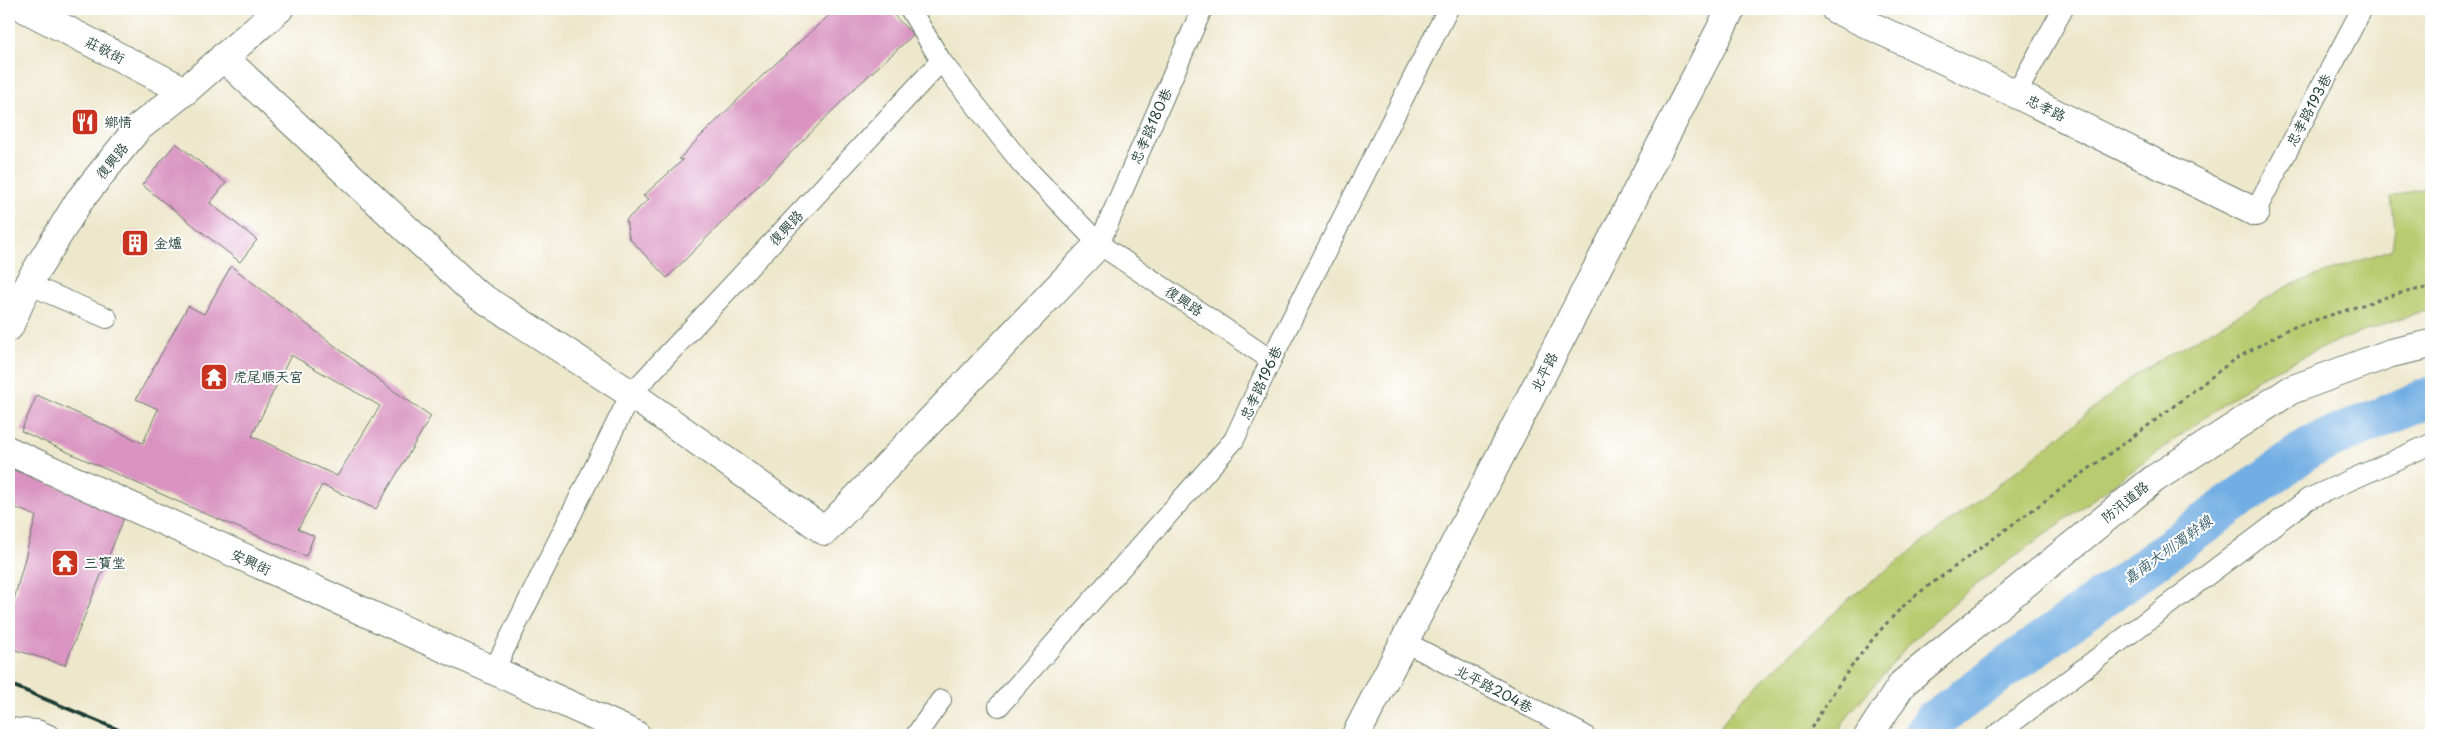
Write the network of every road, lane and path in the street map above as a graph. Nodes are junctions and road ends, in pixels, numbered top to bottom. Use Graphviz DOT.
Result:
graph roads {
  1 [pos="26,9"];
  2 [pos="279,9"];
  3 [pos="910,9"];
  4 [pos="1202,9"];
  5 [pos="1448,9"];
  6 [pos="1731,9"];
  7 [pos="1834,9"];
  8 [pos="2063,9"];
  9 [pos="2362,9"];
  10 [pos="224,57"];
  11 [pos="941,61"];
  12 [pos="185,91"];
  13 [pos="2016,94"];
  14 [pos="2255,212"];
  15 [pos="1099,244"];
  16 [pos="28,284"];
  17 [pos="2431,287"];
  18 [pos="107,318"];
  19 [pos="9,327"];
  20 [pos="2431,344"];
  21 [pos="1272,360"];
  22 [pos="631,394"];
  23 [pos="2431,444"];
  24 [pos="9,451"];
  25 [pos="1405,642"];
  26 [pos="493,672"];
  27 [pos="941,700"];
  28 [pos="999,706"];
  29 [pos="9,728"];
  30 [pos="49,735"];
  31 [pos="636,735"];
  32 [pos="916,735"];
  33 [pos="1356,735"];
  34 [pos="1584,735"];
  35 [pos="1806,735"];
  36 [pos="1869,735"];
  37 [pos="1996,735"];
  1 -- 12 [label="street, 莊敬街"];
  2 -- 10 [label="street, 復興路"];
  3 -- 11 [label="lane, 復興路"];
  4 -- 15 [label="lane, 忠孝路180巷"];
  5 -- 21 [label="lane, 忠孝路196巷"];
  6 -- 25 [label="street, 北平路"];
  7 -- 13 [label="street, 忠孝路"];
  8 -- 13 [label="lane"];
  9 -- 14 [label="lane, 忠孝路193巷"];
  10 -- 12 [label="street, 復興路"];
  10 -- 22 [label="street"];
  11 -- 15 [label="lane, 復興路"];
  11 -- 22 [label="lane, 復興路"];
  12 -- 16 [label="street, 復興路"];
  13 -- 14 [label="street, 忠孝路"];
  15 -- 21 [label="lane, 復興路"];
  15 -- 22 [label="street"];
  16 -- 18 [label="lane"];
  16 -- 19 [label="street, 復興路"];
  17 -- 35 [label="path"];
  20 -- 36 [label="street, 防汛道路"];
  21 -- 28 [label="lane, 忠孝路196巷"];
  22 -- 26 [label="lane"];
  23 -- 37 [label="lane"];
  24 -- 26 [label="street, 安興街"];
  25 -- 33 [label="street, 北平路"];
  25 -- 34 [label="lane, 北平路204巷"];
  26 -- 31 [label="street, 安興街"];
  27 -- 32 [label="lane"];
  29 -- 30 [label="lane"];
}
